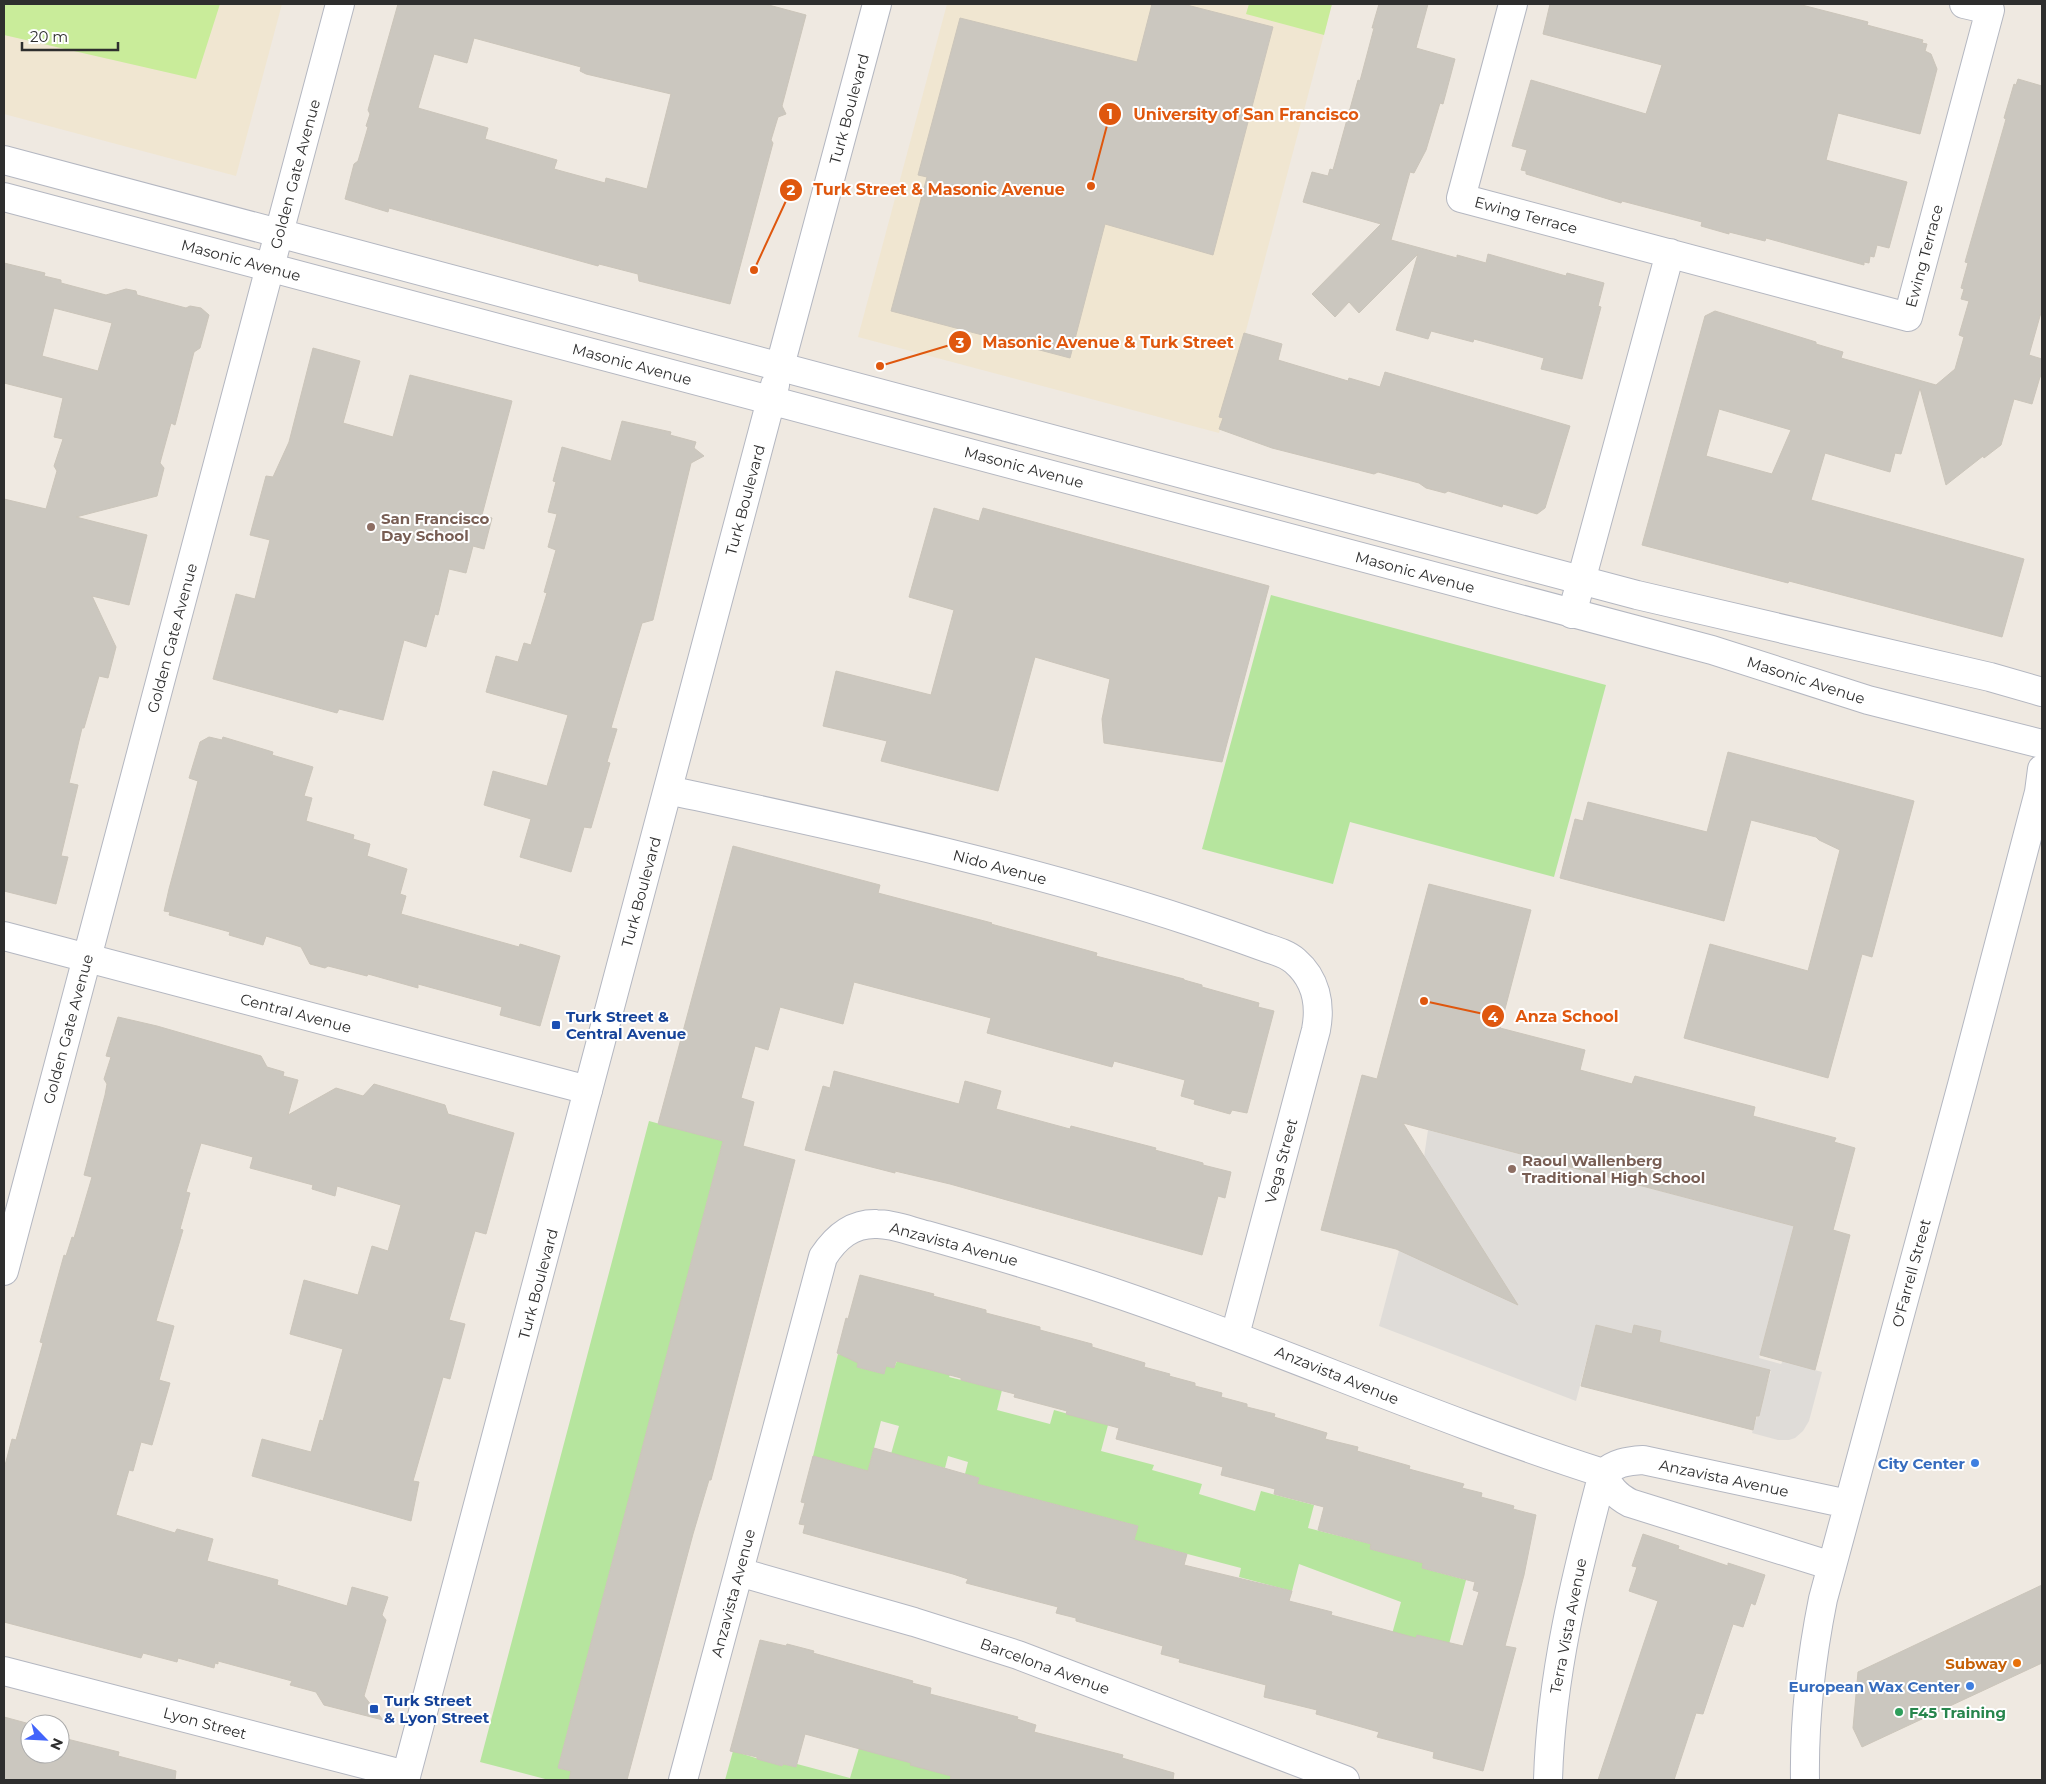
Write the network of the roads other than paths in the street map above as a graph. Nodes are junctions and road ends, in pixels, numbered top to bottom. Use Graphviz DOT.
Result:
graph roads {
  1 [pos="340,4"];
  2 [pos="877,4"];
  3 [pos="1513,4"];
  4 [pos="1964,4"];
  5 [pos="4,160"];
  6 [pos="4,197"];
  7 [pos="279,233"];
  8 [pos="1670,253"];
  9 [pos="270,268"];
  10 [pos="780,366"];
  11 [pos="771,401"];
  12 [pos="1581,579"];
  13 [pos="1572,614"];
  14 [pos="2042,692"];
  15 [pos="2042,744"];
  16 [pos="2042,769"];
  17 [pos="668,790"];
  18 [pos="4,936"];
  19 [pos="88,958"];
  20 [pos="1313,986"];
  21 [pos="588,1090"];
  22 [pos="4,1271"];
  23 [pos="1235,1335"];
  24 [pos="1603,1473"];
  25 [pos="1848,1504"];
  26 [pos="1832,1566"];
  27 [pos="738,1572"];
  28 [pos="4,1671"];
  29 [pos="405,1778"];
  30 [pos="683,1780"];
  31 [pos="1345,1780"];
  32 [pos="1548,1780"];
  33 [pos="1805,1780"];
  1 -- 7 [label="street, Golden Gate Avenue"];
  2 -- 10 [label="street, Turk Boulevard"];
  3 -- 8 [label="street, Ewing Terrace"];
  4 -- 8 [label="street, Ewing Terrace"];
  5 -- 7 [label="street"];
  6 -- 9 [label="street, Masonic Avenue"];
  7 -- 9 [label="street, Golden Gate Avenue"];
  7 -- 10 [label="street"];
  8 -- 12 [label="street"];
  9 -- 11 [label="street, Masonic Avenue"];
  9 -- 19 [label="street, Golden Gate Avenue"];
  10 -- 11 [label="street, Turk Boulevard"];
  10 -- 12 [label="street"];
  11 -- 13 [label="street, Masonic Avenue"];
  11 -- 17 [label="street, Turk Boulevard"];
  12 -- 13 [label="street"];
  12 -- 14 [label="street"];
  13 -- 15 [label="street, Masonic Avenue"];
  16 -- 25 [label="street, O'Farrell Street"];
  17 -- 20 [label="street, Nido Avenue"];
  17 -- 21 [label="street, Turk Boulevard"];
  18 -- 19 [label="street, Central Avenue"];
  19 -- 21 [label="street, Central Avenue"];
  19 -- 22 [label="street, Golden Gate Avenue"];
  20 -- 23 [label="street, Vega Street"];
  21 -- 29 [label="street, Turk Boulevard"];
  23 -- 24 [label="street, Anzavista Avenue"];
  23 -- 27 [label="street, Anzavista Avenue"];
  24 -- 25 [label="street, Anzavista Avenue"];
  24 -- 26 [label="street"];
  24 -- 32 [label="street, Terra Vista Avenue"];
  25 -- 26 [label="street, O'Farrell Street"];
  26 -- 33 [label="street, O'Farrell Street"];
  27 -- 30 [label="street, Anzavista Avenue"];
  27 -- 31 [label="street, Barcelona Avenue"];
  28 -- 29 [label="street, Lyon Street"];
}
